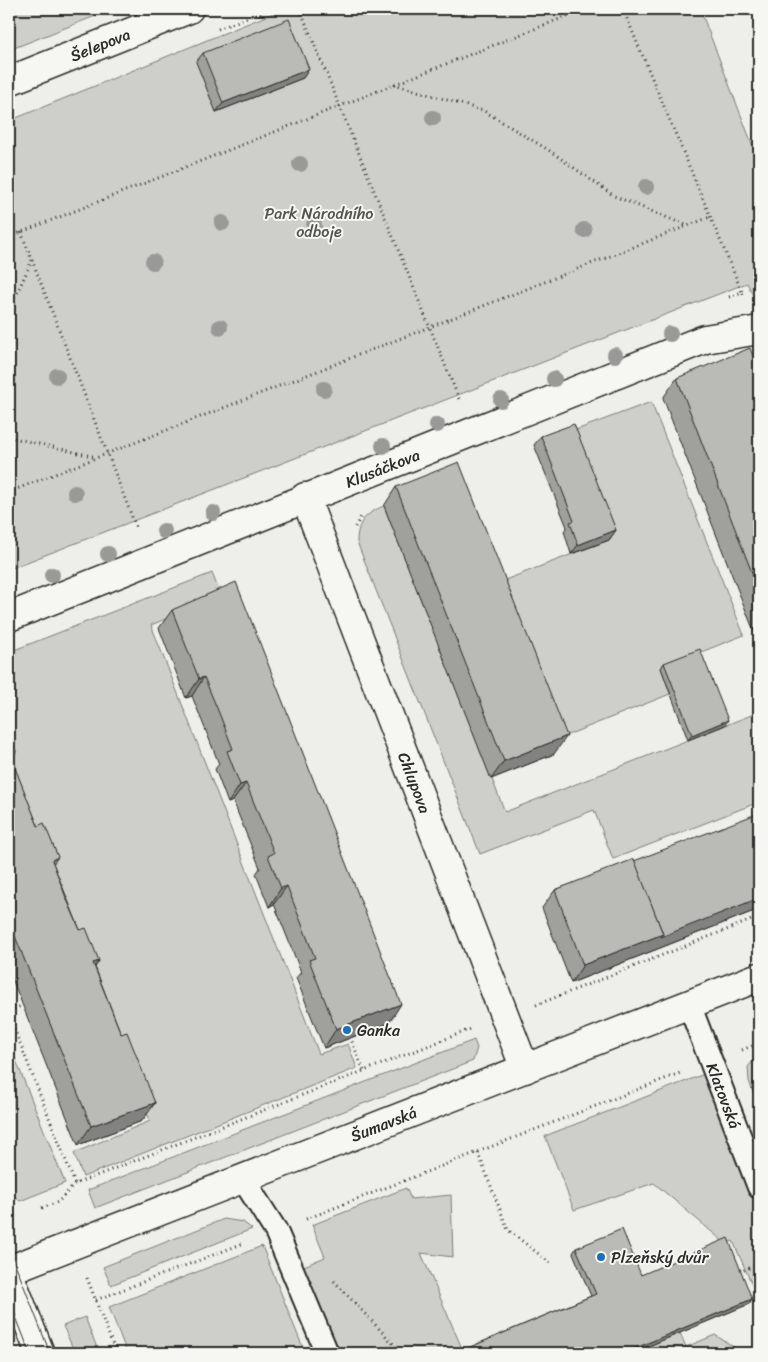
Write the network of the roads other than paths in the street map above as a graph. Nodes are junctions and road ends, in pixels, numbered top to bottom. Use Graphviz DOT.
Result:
graph roads {
  1 [pos="181,10"];
  2 [pos="9,81"];
  3 [pos="759,330"];
  4 [pos="304,498"];
  5 [pos="9,617"];
  6 [pos="759,977"];
  7 [pos="688,1004"];
  8 [pos="525,1069"];
  9 [pos="243,1179"];
  10 [pos="759,1187"];
  11 [pos="9,1270"];
  12 [pos="9,1274"];
  13 [pos="40,1353"];
  14 [pos="326,1353"];
  1 -- 2 [label="street, Šelepova"];
  3 -- 4 [label="street, Klusáčkova"];
  4 -- 5 [label="street, Klusáčkova"];
  4 -- 8 [label="street, Chlupova"];
  6 -- 7 [label="street, Šumavská"];
  7 -- 8 [label="street, Šumavská"];
  7 -- 10 [label="lane, Klatovská"];
  8 -- 9 [label="street, Šumavská"];
  9 -- 11 [label="street, Šumavská"];
  9 -- 14 [label="lane"];
  12 -- 13 [label="street"];
}
